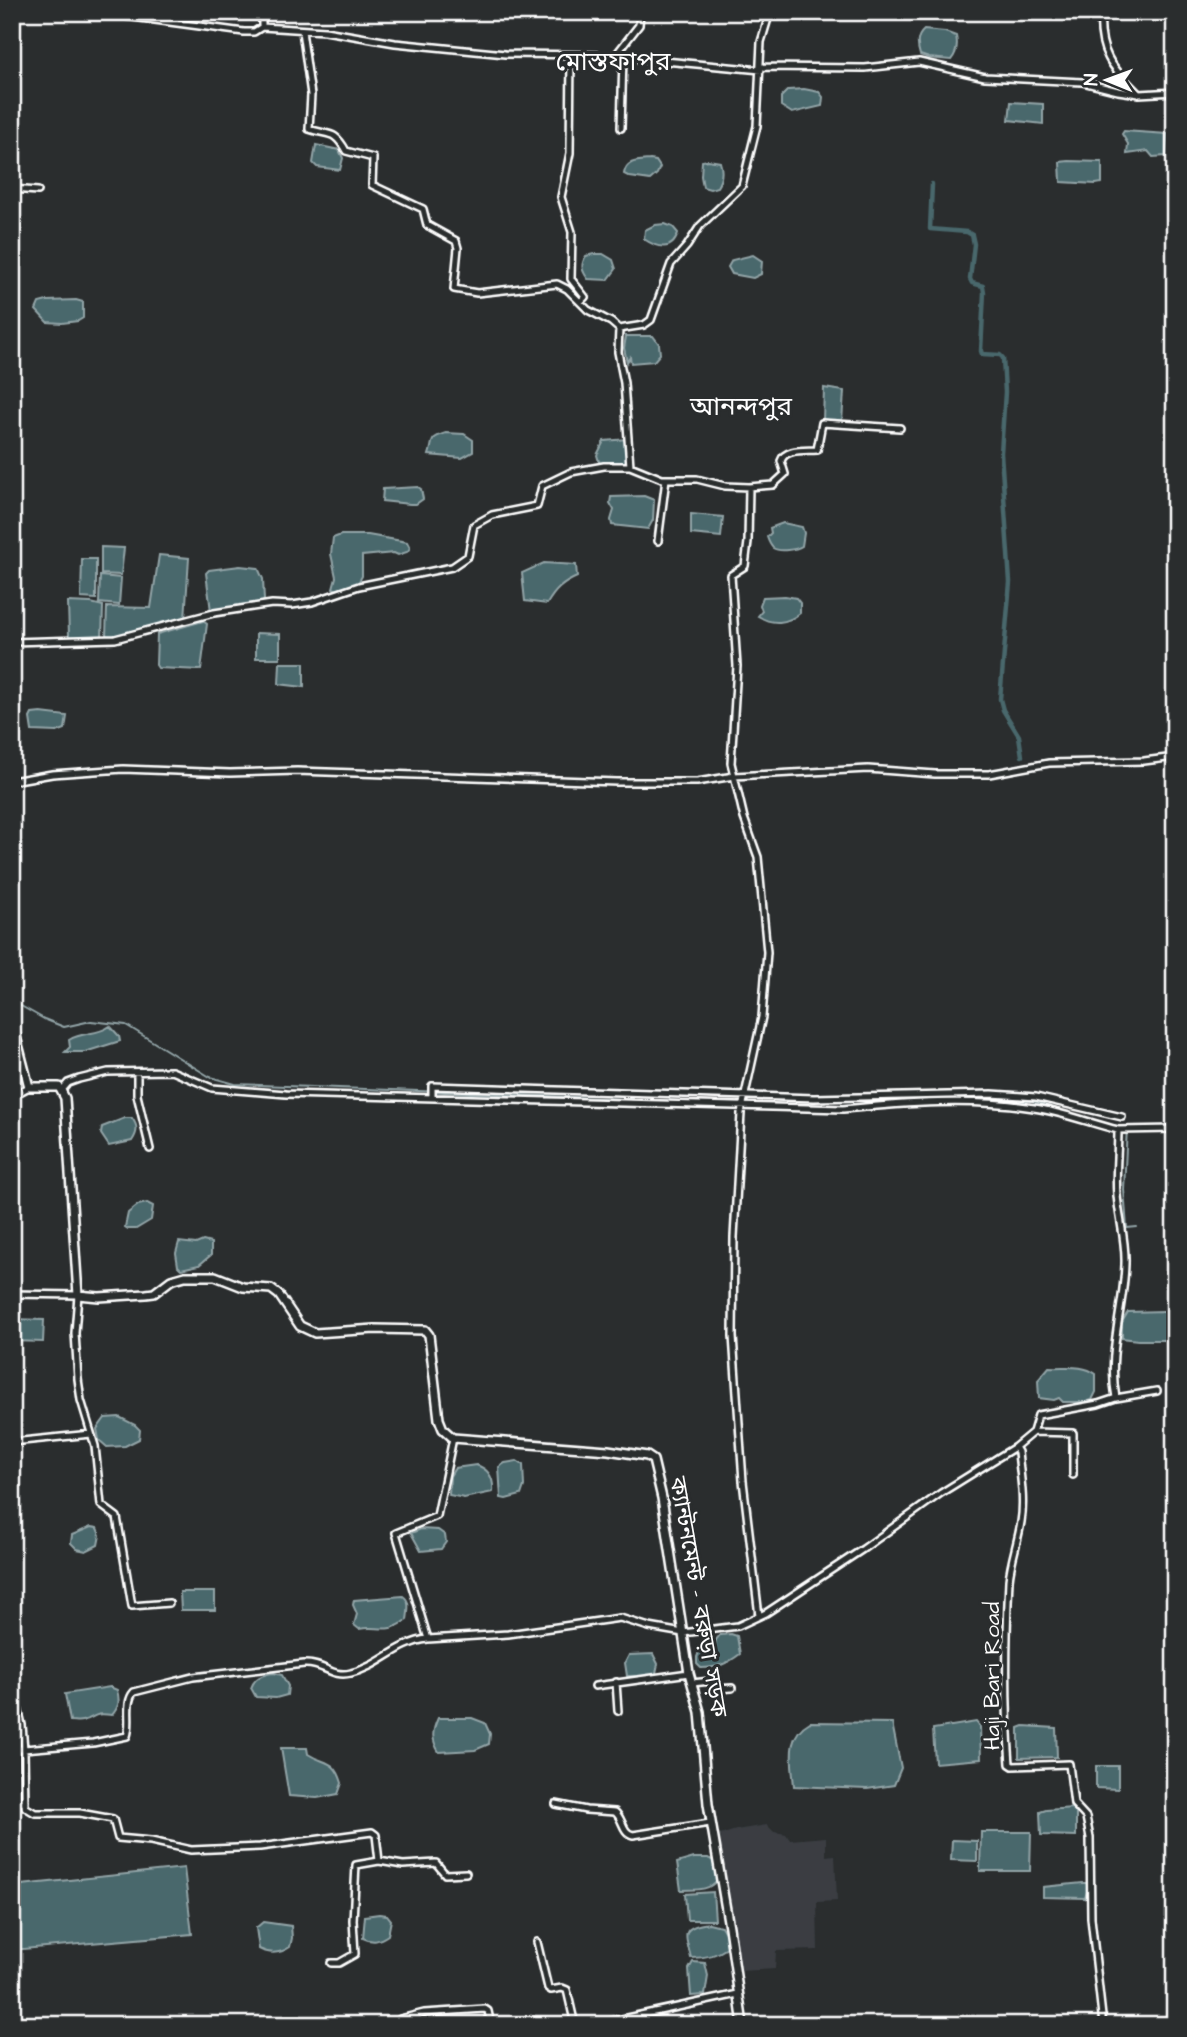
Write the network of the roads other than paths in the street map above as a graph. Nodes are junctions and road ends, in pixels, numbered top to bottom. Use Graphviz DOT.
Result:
graph roads {
  1 [pos="95,12"];
  2 [pos="262,12"];
  3 [pos="640,12"];
  4 [pos="770,12"];
  5 [pos="1101,12"];
  6 [pos="262,27"];
  7 [pos="302,31"];
  8 [pos="571,56"];
  9 [pos="615,56"];
  10 [pos="623,57"];
  11 [pos="761,68"];
  12 [pos="1175,92"];
  13 [pos="1139,93"];
  14 [pos="621,128"];
  15 [pos="12,189"];
  16 [pos="38,191"];
  17 [pos="580,302"];
  18 [pos="619,330"];
  19 [pos="900,428"];
  20 [pos="630,466"];
  21 [pos="666,480"];
  22 [pos="749,487"];
  23 [pos="658,541"];
  24 [pos="12,642"];
  25 [pos="1175,757"];
  26 [pos="734,776"];
  27 [pos="12,781"];
  28 [pos="12,1021"];
  29 [pos="137,1073"];
  30 [pos="29,1087"];
  31 [pos="62,1090"];
  32 [pos="432,1093"];
  33 [pos="12,1096"];
  34 [pos="744,1102"];
  35 [pos="1122,1117"];
  36 [pos="1175,1129"];
  37 [pos="1119,1130"];
  38 [pos="150,1149"];
  39 [pos="12,1294"];
  40 [pos="78,1295"];
  41 [pos="1157,1391"];
  42 [pos="1116,1398"];
  43 [pos="1033,1432"];
  44 [pos="91,1434"];
  45 [pos="453,1438"];
  46 [pos="12,1442"];
  47 [pos="1015,1447"];
  48 [pos="1073,1475"];
  49 [pos="169,1603"];
  50 [pos="759,1616"];
  51 [pos="682,1633"];
  52 [pos="428,1639"];
  53 [pos="689,1673"];
  54 [pos="616,1682"];
  55 [pos="692,1683"];
  56 [pos="12,1684"];
  57 [pos="594,1686"];
  58 [pos="732,1688"];
  59 [pos="618,1711"];
  60 [pos="12,1749"];
  61 [pos="24,1749"];
  62 [pos="25,1801"];
  63 [pos="556,1804"];
  64 [pos="12,1806"];
  65 [pos="710,1823"];
  66 [pos="379,1861"];
  67 [pos="466,1873"];
  68 [pos="537,1942"];
  69 [pos="331,1964"];
  70 [pos="738,1994"];
  71 [pos="397,2025"];
  72 [pos="491,2025"];
  73 [pos="575,2025"];
  74 [pos="594,2025"];
  75 [pos="743,2025"];
  76 [pos="1103,2025"];
  1 -- 6 [label="street"];
  2 -- 6 [label="street"];
  3 -- 9 [label="street"];
  4 -- 11 [label="street"];
  5 -- 13 [label="street"];
  6 -- 7 [label="street"];
  7 -- 8 [label="street"];
  7 -- 17 [label="street"];
  8 -- 9 [label="street"];
  8 -- 17 [label="street"];
  9 -- 10 [label="street"];
  10 -- 11 [label="street"];
  10 -- 14 [label="street"];
  11 -- 13 [label="street"];
  11 -- 18 [label="street"];
  12 -- 13 [label="street"];
  15 -- 16 [label="street"];
  17 -- 18 [label="street"];
  18 -- 20 [label="street"];
  19 -- 22 [label="street"];
  20 -- 21 [label="street"];
  20 -- 24 [label="street"];
  21 -- 22 [label="street"];
  21 -- 23 [label="street"];
  22 -- 26 [label="street"];
  25 -- 26 [label="street"];
  26 -- 27 [label="street"];
  26 -- 34 [label="street"];
  28 -- 30 [label="main road"];
  29 -- 31 [label="street"];
  29 -- 32 [label="street"];
  29 -- 38 [label="street"];
  30 -- 31 [label="main road"];
  30 -- 33 [label="street"];
  31 -- 40 [label="main road"];
  32 -- 34 [label="street"];
  32 -- 34 [label="street"];
  34 -- 35 [label="street"];
  34 -- 37 [label="street"];
  34 -- 50 [label="street"];
  36 -- 37 [label="street"];
  37 -- 42 [label="street"];
  39 -- 40 [label="street"];
  40 -- 44 [label="street"];
  40 -- 45 [label="main road"];
  41 -- 42 [label="street"];
  42 -- 43 [label="street"];
  43 -- 47 [label="street"];
  43 -- 48 [label="street"];
  44 -- 46 [label="street"];
  44 -- 49 [label="street"];
  45 -- 51 [label="main road, ক্যান্টনমেন্ট - বরুড়া সড়ক"];
  45 -- 52 [label="street"];
  47 -- 50 [label="street"];
  47 -- 76 [label="street, Haji Bari Road"];
  50 -- 51 [label="street"];
  51 -- 52 [label="street"];
  51 -- 53 [label="main road, ক্যান্টনমেন্ট - বরুড়া সড়ক"];
  52 -- 61 [label="street"];
  53 -- 54 [label="street"];
  53 -- 55 [label="main road, ক্যান্টনমেন্ট - বরুড়া সড়ক"];
  54 -- 57 [label="street"];
  54 -- 59 [label="street"];
  55 -- 58 [label="street"];
  55 -- 65 [label="main road, ক্যান্টনমেন্ট - বরুড়া সড়ক"];
  56 -- 61 [label="street"];
  60 -- 61 [label="street"];
  61 -- 62 [label="street"];
  62 -- 64 [label="street"];
  62 -- 66 [label="street"];
  63 -- 65 [label="street"];
  65 -- 70 [label="main road, ক্যান্টনমেন্ট - বরুড়া সড়ক"];
  66 -- 67 [label="street"];
  66 -- 69 [label="street"];
  68 -- 73 [label="street"];
  70 -- 74 [label="street"];
  70 -- 75 [label="main road, ক্যান্টনমেন্ট - বরুড়া সড়ক"];
  71 -- 72 [label="street"];
}
